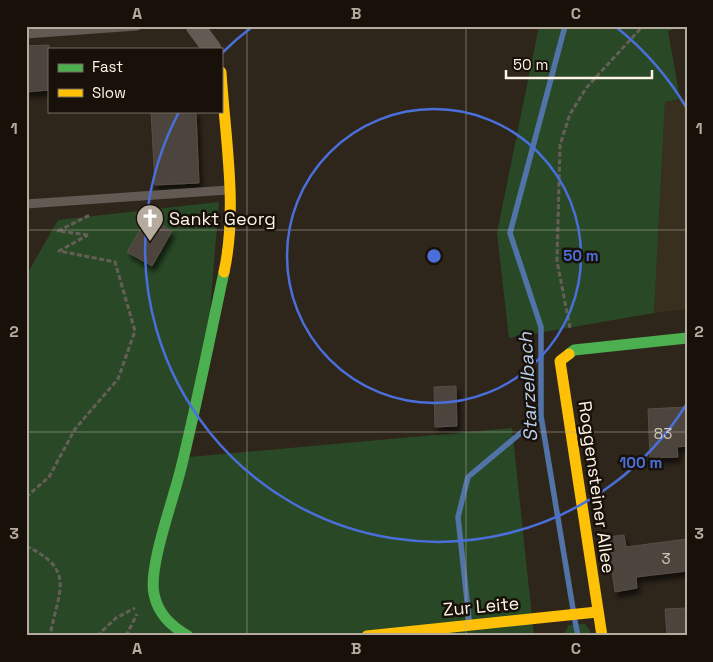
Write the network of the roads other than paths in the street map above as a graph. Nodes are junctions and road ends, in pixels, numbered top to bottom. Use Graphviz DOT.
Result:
graph roads {
  1 [pos="137,26"];
  2 [pos="195,26"];
  3 [pos="26,34"];
  4 [pos="211,48"];
  5 [pos="222,87"];
  6 [pos="229,190"];
  7 [pos="26,204"];
  8 [pos="687,338"];
  9 [pos="592,613"];
  10 [pos="188,636"];
  11 [pos="367,636"];
  12 [pos="602,636"];
  1 -- 3 [label="lane"];
  2 -- 4 [label="street"];
  5 -- 6 [label="street"];
  6 -- 7 [label="lane"];
  6 -- 10 [label="street"];
  8 -- 9 [label="street, Roggensteiner Allee"];
  9 -- 11 [label="street, Zur Leite"];
  9 -- 12 [label="street, Roggensteiner Allee"];
}
